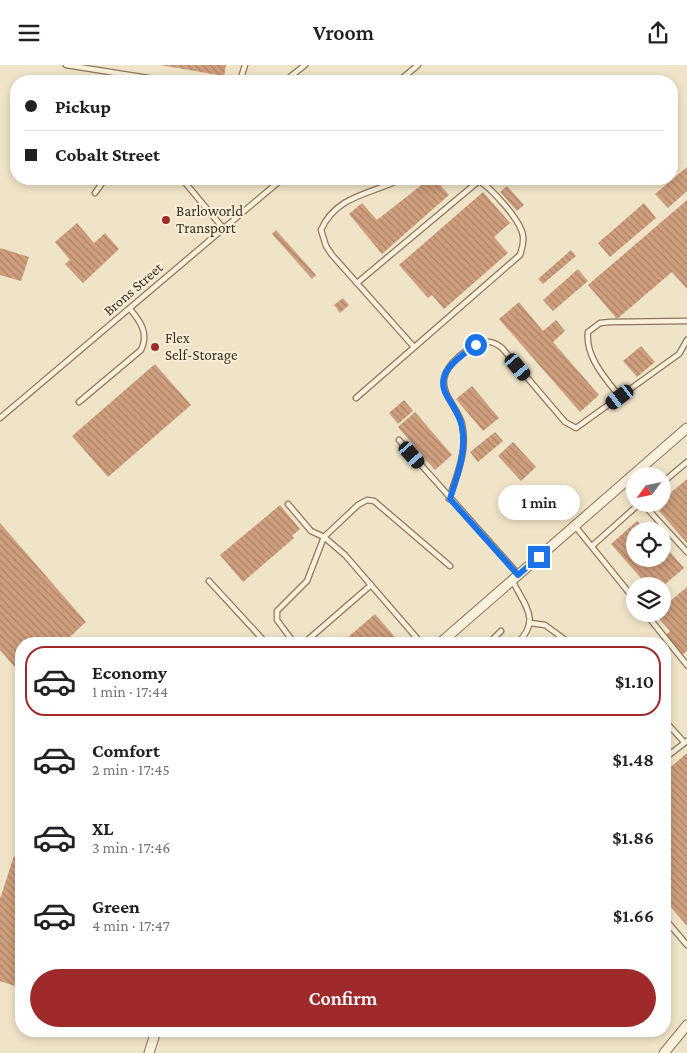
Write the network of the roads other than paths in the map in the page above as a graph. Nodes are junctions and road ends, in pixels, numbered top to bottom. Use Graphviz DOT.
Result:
graph roads {
  1 [pos="66,65"];
  2 [pos="305,65"];
  3 [pos="418,65"];
  4 [pos="130,75"];
  5 [pos="292,75"];
  6 [pos="406,75"];
  7 [pos="101,185"];
  8 [pos="187,185"];
  9 [pos="275,185"];
  10 [pos="385,185"];
  11 [pos="472,185"];
  12 [pos="483,185"];
  13 [pos="95,193"];
  14 [pos="223,228"];
  15 [pos="358,283"];
  16 [pos="130,309"];
  17 [pos="687,321"];
  18 [pos="687,339"];
  19 [pos="414,347"];
  20 [pos="620,397"];
  21 [pos="356,398"];
  22 [pos="79,402"];
  23 [pos="0,418"];
  24 [pos="687,428"];
  25 [pos="399,440"];
  26 [pos="687,462"];
  27 [pos="671,475"];
  28 [pos="450,499"];
  29 [pos="288,504"];
  30 [pos="629,513"];
  31 [pos="651,513"];
  32 [pos="575,527"];
  33 [pos="324,537"];
  34 [pos="592,546"];
  35 [pos="687,552"];
  36 [pos="450,566"];
  37 [pos="515,578"];
  38 [pos="209,581"];
  39 [pos="371,585"];
  40 [pos="626,589"];
  41 [pos="652,622"];
  42 [pos="530,623"];
  43 [pos="500,631"];
  44 [pos="261,637"];
  45 [pos="290,637"];
  46 [pos="311,637"];
  47 [pos="416,637"];
  48 [pos="447,637"];
  49 [pos="494,637"];
  50 [pos="524,637"];
  51 [pos="561,637"];
  52 [pos="664,637"];
  53 [pos="671,645"];
  54 [pos="687,665"];
  55 [pos="671,727"];
  56 [pos="686,741"];
  57 [pos="671,753"];
  58 [pos="671,926"];
  59 [pos="687,945"];
  60 [pos="687,1025"];
  61 [pos="154,1037"];
  62 [pos="149,1053"];
  63 [pos="664,1053"];
  1 -- 4 [label="lane"];
  2 -- 5 [label="lane"];
  3 -- 6 [label="lane"];
  7 -- 13 [label="lane"];
  8 -- 14 [label="lane"];
  9 -- 14 [label="lane, Brons Street"];
  10 -- 15 [label="lane"];
  11 -- 15 [label="lane"];
  12 -- 19 [label="lane"];
  14 -- 16 [label="lane, Brons Street"];
  15 -- 19 [label="lane"];
  16 -- 22 [label="lane"];
  16 -- 23 [label="lane, Brons Street"];
  17 -- 20 [label="lane"];
  18 -- 20 [label="lane"];
  19 -- 21 [label="lane"];
  20 -- 28 [label="lane"];
  24 -- 32 [label="street"];
  25 -- 28 [label="lane"];
  26 -- 27 [label="lane"];
  28 -- 37 [label="lane"];
  29 -- 33 [label="lane"];
  30 -- 34 [label="lane"];
  31 -- 35 [label="lane"];
  32 -- 34 [label="lane"];
  32 -- 37 [label="street"];
  33 -- 36 [label="lane"];
  33 -- 39 [label="lane"];
  33 -- 45 [label="lane"];
  34 -- 40 [label="lane"];
  37 -- 42 [label="lane"];
  37 -- 48 [label="street"];
  38 -- 44 [label="lane"];
  39 -- 46 [label="lane"];
  39 -- 47 [label="lane"];
  41 -- 52 [label="lane"];
  42 -- 50 [label="lane"];
  42 -- 51 [label="lane"];
  43 -- 49 [label="lane"];
  53 -- 54 [label="lane"];
  55 -- 56 [label="lane"];
  56 -- 57 [label="lane"];
  58 -- 59 [label="lane"];
  60 -- 63 [label="street"];
  61 -- 62 [label="street"];
}
